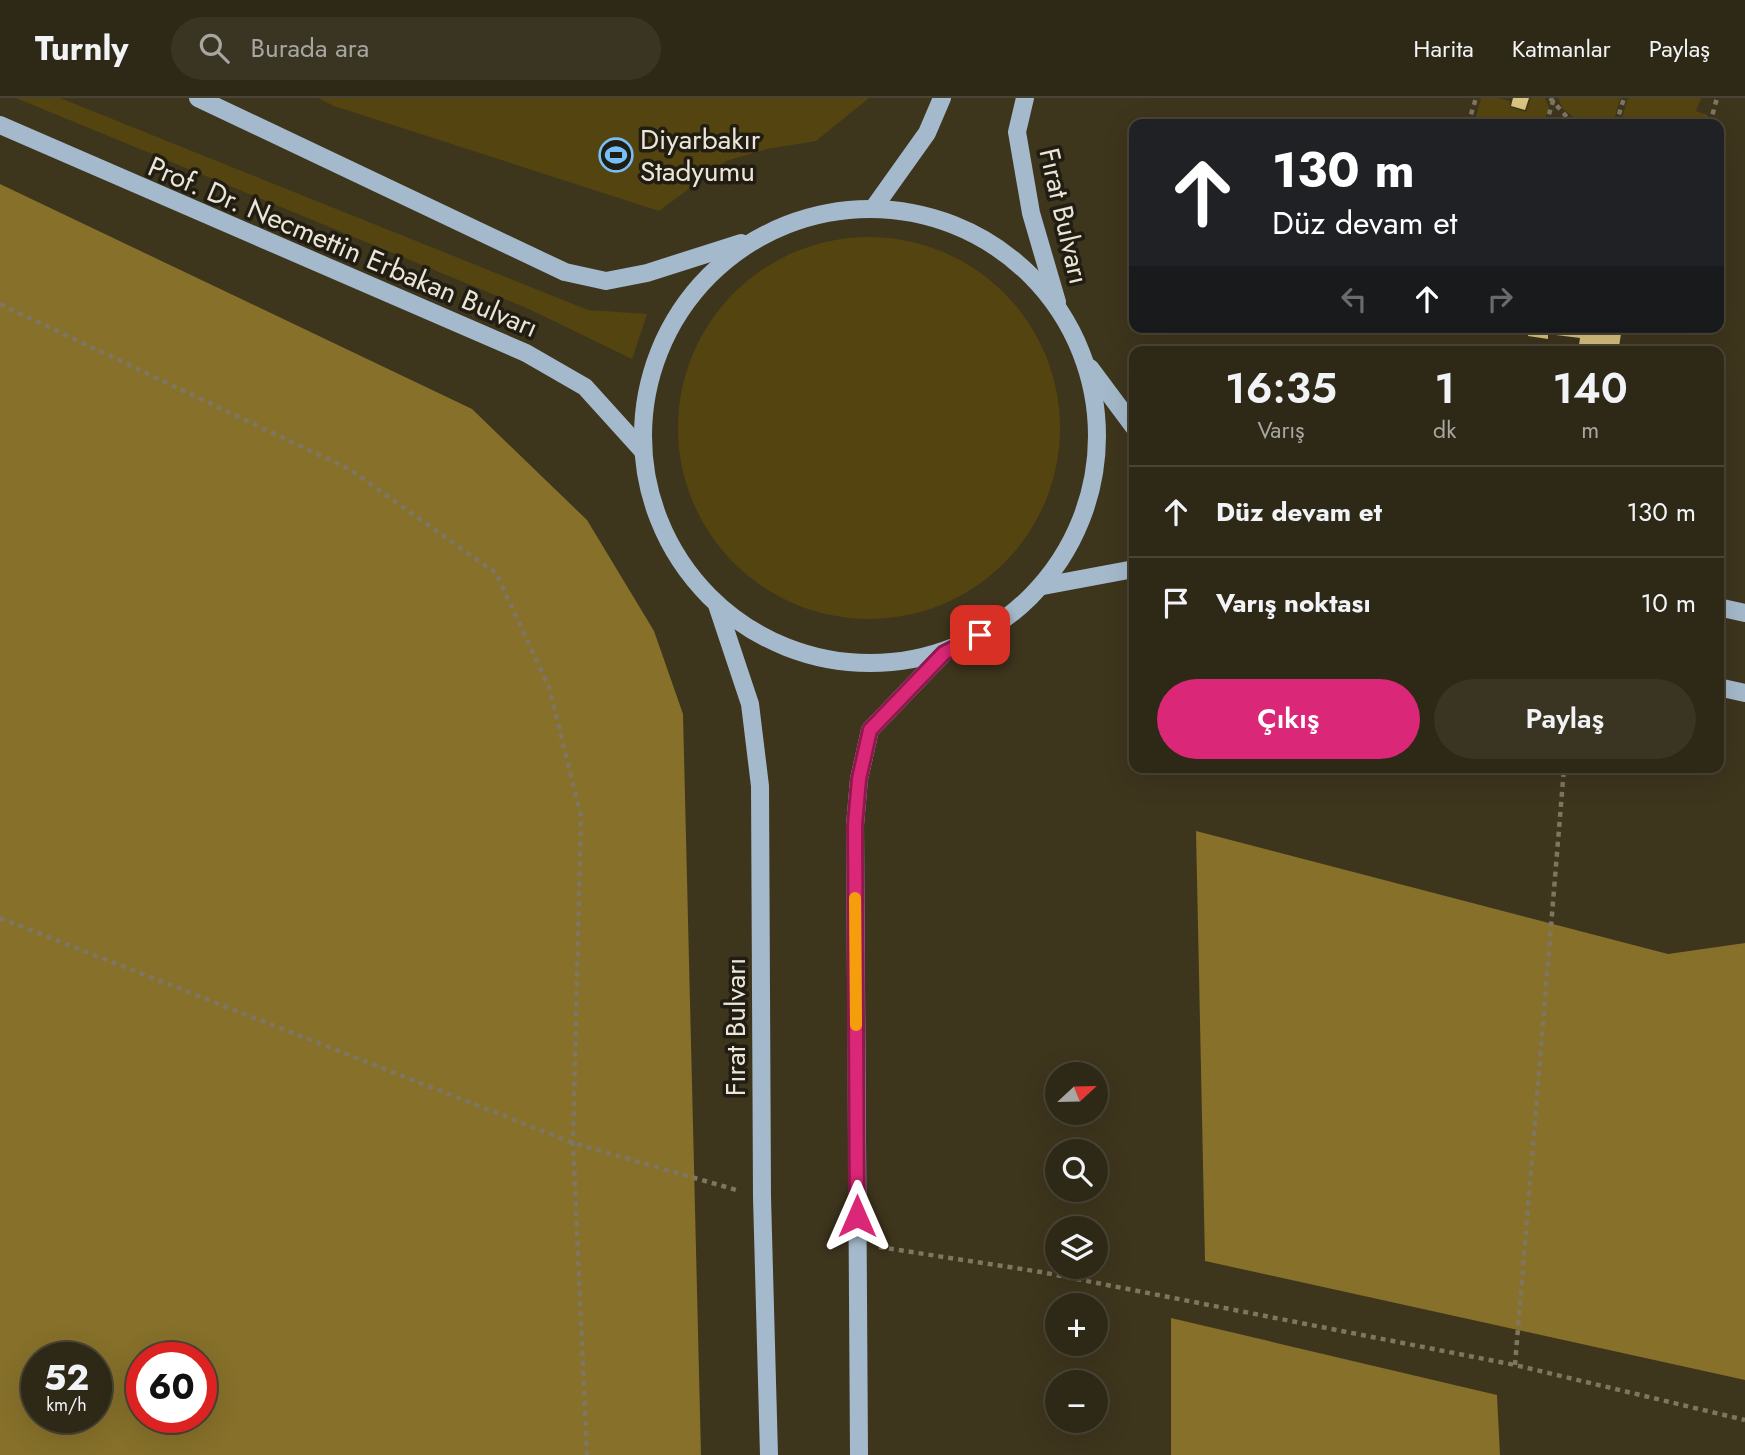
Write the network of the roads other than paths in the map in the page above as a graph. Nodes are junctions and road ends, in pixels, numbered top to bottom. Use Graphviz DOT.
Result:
graph roads {
  1 [pos="198,98"];
  2 [pos="942,98"];
  3 [pos="1025,98"];
  4 [pos="0,125"];
  5 [pos="875,206"];
  6 [pos="751,240"];
  7 [pos="1058,306"];
  8 [pos="1087,364"];
  9 [pos="1129,420"];
  10 [pos="642,450"];
  11 [pos="1129,570"];
  12 [pos="1043,586"];
  13 [pos="716,605"];
  14 [pos="1724,608"];
  15 [pos="1745,613"];
  16 [pos="944,653"];
  17 [pos="1724,688"];
  18 [pos="1745,693"];
  19 [pos="769,1455"];
  20 [pos="859,1455"];
  1 -- 6 [label="main road"];
  2 -- 5 [label="main road"];
  3 -- 7 [label="main road, Fırat Bulvarı"];
  4 -- 10 [label="main road, Prof. Dr. Necmettin Erbakan Bulvarı"];
  5 -- 6 [label="main road"];
  5 -- 7 [label="main road"];
  6 -- 10 [label="main road"];
  7 -- 8 [label="main road"];
  8 -- 9 [label="main road"];
  8 -- 12 [label="main road"];
  10 -- 13 [label="main road"];
  11 -- 12 [label="main road"];
  12 -- 16 [label="main road"];
  13 -- 16 [label="main road"];
  13 -- 19 [label="main road, Fırat Bulvarı"];
  14 -- 15 [label="main road"];
  16 -- 20 [label="main road"];
  17 -- 18 [label="main road"];
}
